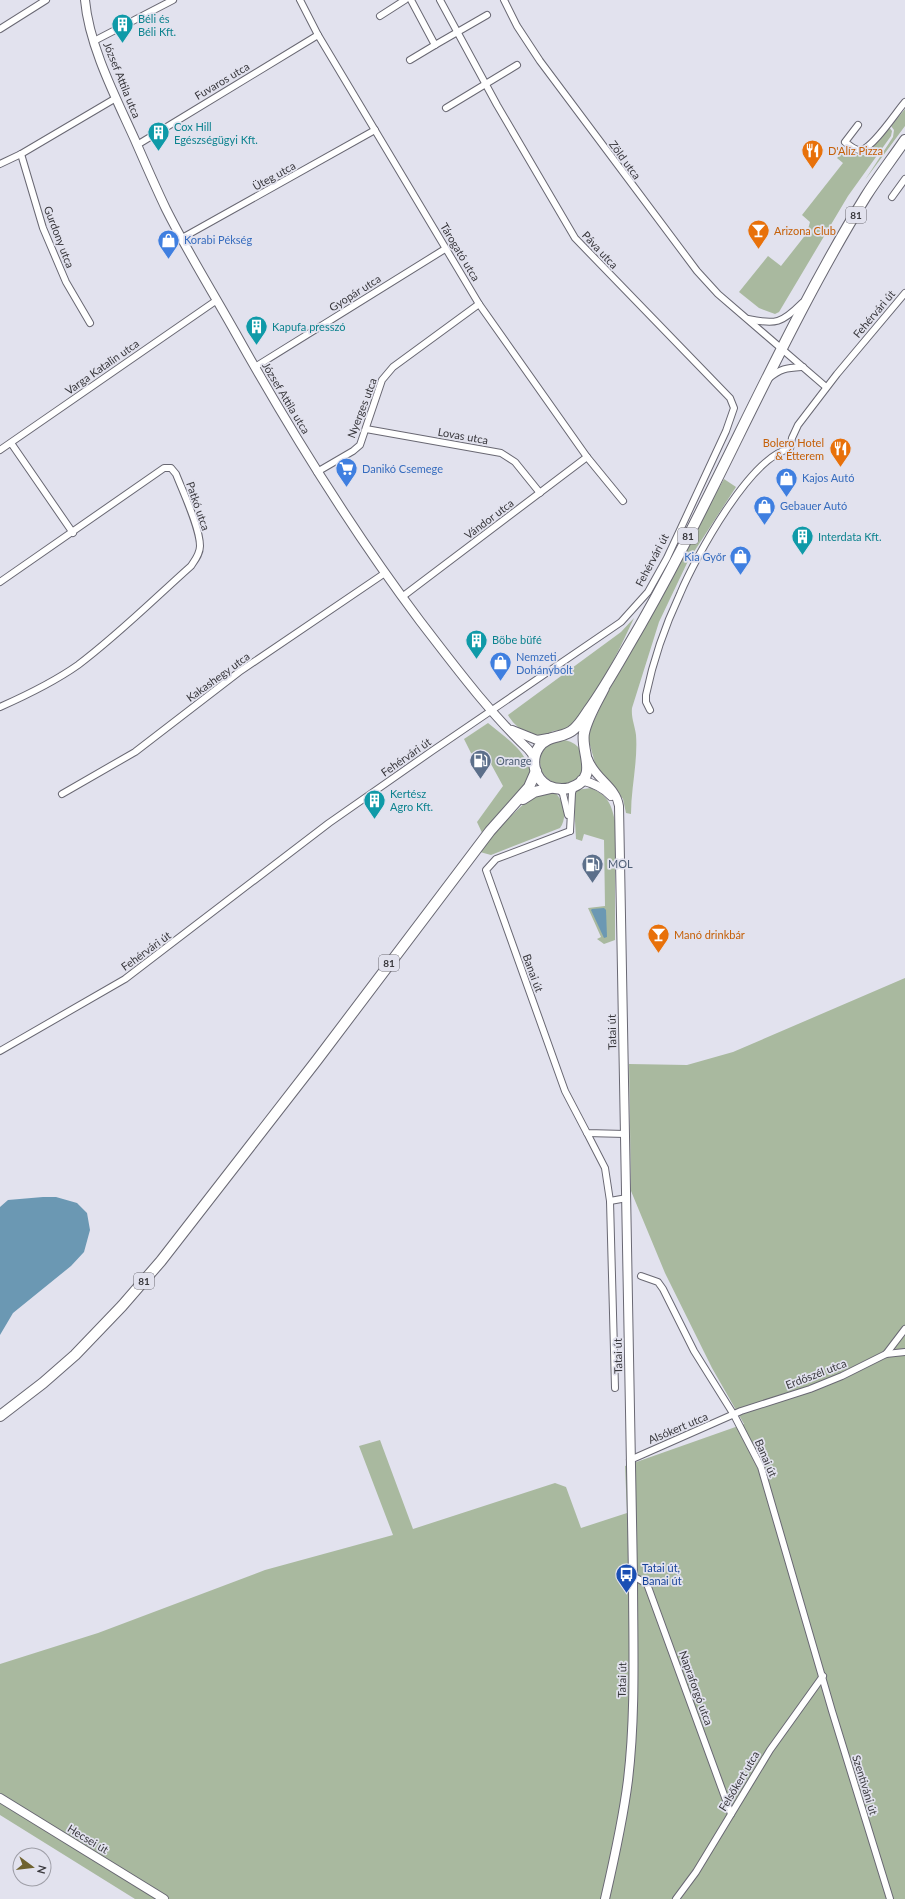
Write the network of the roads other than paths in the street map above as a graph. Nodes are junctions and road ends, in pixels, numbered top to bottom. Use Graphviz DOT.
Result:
graph roads {
  1 [pos="46,0"];
  2 [pos="85,0"];
  3 [pos="174,0"];
  4 [pos="300,0"];
  5 [pos="405,0"];
  6 [pos="411,0"];
  7 [pos="440,0"];
  8 [pos="504,0"];
  9 [pos="380,16"];
  10 [pos="487,16"];
  11 [pos="0,29"];
  12 [pos="457,33"];
  13 [pos="318,35"];
  14 [pos="94,41"];
  15 [pos="436,45"];
  16 [pos="410,60"];
  17 [pos="517,65"];
  18 [pos="485,84"];
  19 [pos="116,98"];
  20 [pos="905,102"];
  21 [pos="446,108"];
  22 [pos="858,125"];
  23 [pos="375,130"];
  24 [pos="905,140"];
  25 [pos="137,145"];
  26 [pos="21,154"];
  27 [pos="0,164"];
  28 [pos="905,180"];
  29 [pos="892,197"];
  30 [pos="182,238"];
  31 [pos="445,249"];
  32 [pos="812,293"];
  33 [pos="905,293"];
  34 [pos="217,300"];
  35 [pos="479,304"];
  36 [pos="746,319"];
  37 [pos="90,323"];
  38 [pos="782,348"];
  39 [pos="254,367"];
  40 [pos="803,367"];
  41 [pos="766,381"];
  42 [pos="826,387"];
  43 [pos="734,404"];
  44 [pos="366,429"];
  45 [pos="10,443"];
  46 [pos="0,450"];
  47 [pos="587,457"];
  48 [pos="317,472"];
  49 [pos="540,493"];
  50 [pos="623,501"];
  51 [pos="73,533"];
  52 [pos="385,573"];
  53 [pos="0,582"];
  54 [pos="402,597"];
  55 [pos="604,688"];
  56 [pos="0,707"];
  57 [pos="650,710"];
  58 [pos="492,711"];
  59 [pos="510,729"];
  60 [pos="555,736"];
  61 [pos="587,753"];
  62 [pos="535,767"];
  63 [pos="578,783"];
  64 [pos="555,788"];
  65 [pos="62,794"];
  66 [pos="516,803"];
  67 [pos="619,811"];
  68 [pos="570,832"];
  69 [pos="0,1051"];
  70 [pos="587,1133"];
  71 [pos="625,1134"];
  72 [pos="627,1198"];
  73 [pos="610,1201"];
  74 [pos="641,1276"];
  75 [pos="905,1329"];
  76 [pos="905,1352"];
  77 [pos="886,1354"];
  78 [pos="615,1388"];
  79 [pos="734,1415"];
  80 [pos="0,1416"];
  81 [pos="630,1460"];
  82 [pos="633,1576"];
  83 [pos="823,1676"];
  84 [pos="0,1798"];
  85 [pos="731,1814"];
  86 [pos="164,1899"];
  87 [pos="605,1899"];
  88 [pos="676,1899"];
  89 [pos="890,1899"];
  1 -- 11 [label="street"];
  2 -- 14 [label="street, József Attila utca"];
  3 -- 14 [label="street"];
  4 -- 13 [label="street, Tárogató utca"];
  5 -- 9 [label="street"];
  6 -- 15 [label="street"];
  7 -- 12 [label="street, Páva utca"];
  8 -- 36 [label="street, Zöld utca"];
  10 -- 12 [label="street"];
  12 -- 15 [label="street"];
  12 -- 18 [label="street, Páva utca"];
  13 -- 23 [label="street, Tárogató utca"];
  13 -- 25 [label="street, Fuvaros utca"];
  14 -- 19 [label="street, József Attila utca"];
  15 -- 16 [label="street"];
  17 -- 18 [label="street"];
  18 -- 21 [label="street"];
  18 -- 43 [label="street, Páva utca"];
  19 -- 25 [label="street, József Attila utca"];
  19 -- 26 [label="street"];
  20 -- 22 [label="street"];
  23 -- 30 [label="street, Üteg utca"];
  23 -- 31 [label="street, Tárogató utca"];
  24 -- 32 [label="main road, 81"];
  25 -- 30 [label="street, József Attila utca"];
  26 -- 27 [label="street"];
  26 -- 37 [label="street, Gurdony utca"];
  28 -- 29 [label="street"];
  30 -- 34 [label="street, József Attila utca"];
  31 -- 35 [label="street, Tárogató utca"];
  31 -- 39 [label="street, Gyopár utca"];
  32 -- 36 [label="street"];
  32 -- 38 [label="main road, 81"];
  33 -- 42 [label="street, Fehérvári út"];
  34 -- 39 [label="street, József Attila utca"];
  34 -- 45 [label="street, Varga Katalin utca"];
  35 -- 44 [label="street, Nyerges utca"];
  35 -- 47 [label="street, Tárogató utca"];
  36 -- 38 [label="street, Zöld utca"];
  38 -- 40 [label="street, Zöld utca"];
  38 -- 41 [label="main road, 81"];
  39 -- 48 [label="street, József Attila utca"];
  40 -- 41 [label="street"];
  40 -- 42 [label="street, Zöld utca"];
  41 -- 55 [label="main road, 81"];
  42 -- 57 [label="street, Fehérvári út"];
  43 -- 58 [label="street, Fehérvári út"];
  44 -- 48 [label="street, Nyerges utca"];
  44 -- 49 [label="street, Lovas utca"];
  45 -- 46 [label="street, Varga Katalin utca"];
  45 -- 51 [label="street"];
  47 -- 49 [label="street, Vándor utca"];
  47 -- 50 [label="street, Tárogató utca"];
  48 -- 52 [label="street, József Attila utca"];
  49 -- 54 [label="street, Vándor utca"];
  51 -- 53 [label="street, Patkó utca"];
  51 -- 56 [label="street, Patkó utca"];
  52 -- 54 [label="street, József Attila utca"];
  52 -- 65 [label="street, Kakashegy utca"];
  54 -- 58 [label="street, József Attila utca"];
  55 -- 60 [label="main road, 81"];
  55 -- 61 [label="main road, 81"];
  58 -- 59 [label="street, József Attila utca"];
  58 -- 69 [label="street, Fehérvári út"];
  59 -- 60 [label="street, József Attila utca"];
  59 -- 62 [label="street, József Attila utca"];
  60 -- 61 [label="main road"];
  60 -- 62 [label="main road, 81"];
  61 -- 63 [label="main road, 81"];
  61 -- 67 [label="street, Tatai út"];
  62 -- 64 [label="main road"];
  62 -- 66 [label="main road, 81"];
  63 -- 64 [label="main road, 81"];
  63 -- 67 [label="street"];
  63 -- 68 [label="street"];
  64 -- 66 [label="main road, 81"];
  64 -- 68 [label="street"];
  66 -- 80 [label="main road, 81"];
  67 -- 71 [label="street, Tatai út"];
  68 -- 70 [label="street, Banai út"];
  70 -- 71 [label="street"];
  70 -- 73 [label="street, Tatai út"];
  71 -- 72 [label="street, Tatai út"];
  72 -- 73 [label="street"];
  72 -- 81 [label="street, Tatai út"];
  73 -- 78 [label="street, Tatai út"];
  74 -- 79 [label="street, Banai út"];
  75 -- 77 [label="street"];
  76 -- 77 [label="street, Erdőszél utca"];
  77 -- 79 [label="street, Erdőszél utca"];
  79 -- 81 [label="street, Alsókert utca"];
  79 -- 83 [label="street, Banai út"];
  81 -- 82 [label="street, Tatai út"];
  82 -- 85 [label="street, Napraforgó utca"];
  82 -- 87 [label="street, Tatai út"];
  83 -- 85 [label="street, Felsőkert utca"];
  83 -- 89 [label="street, Szentiváni út"];
  84 -- 86 [label="street, Hecsei út"];
  85 -- 88 [label="street, Felsőkert utca"];
}
